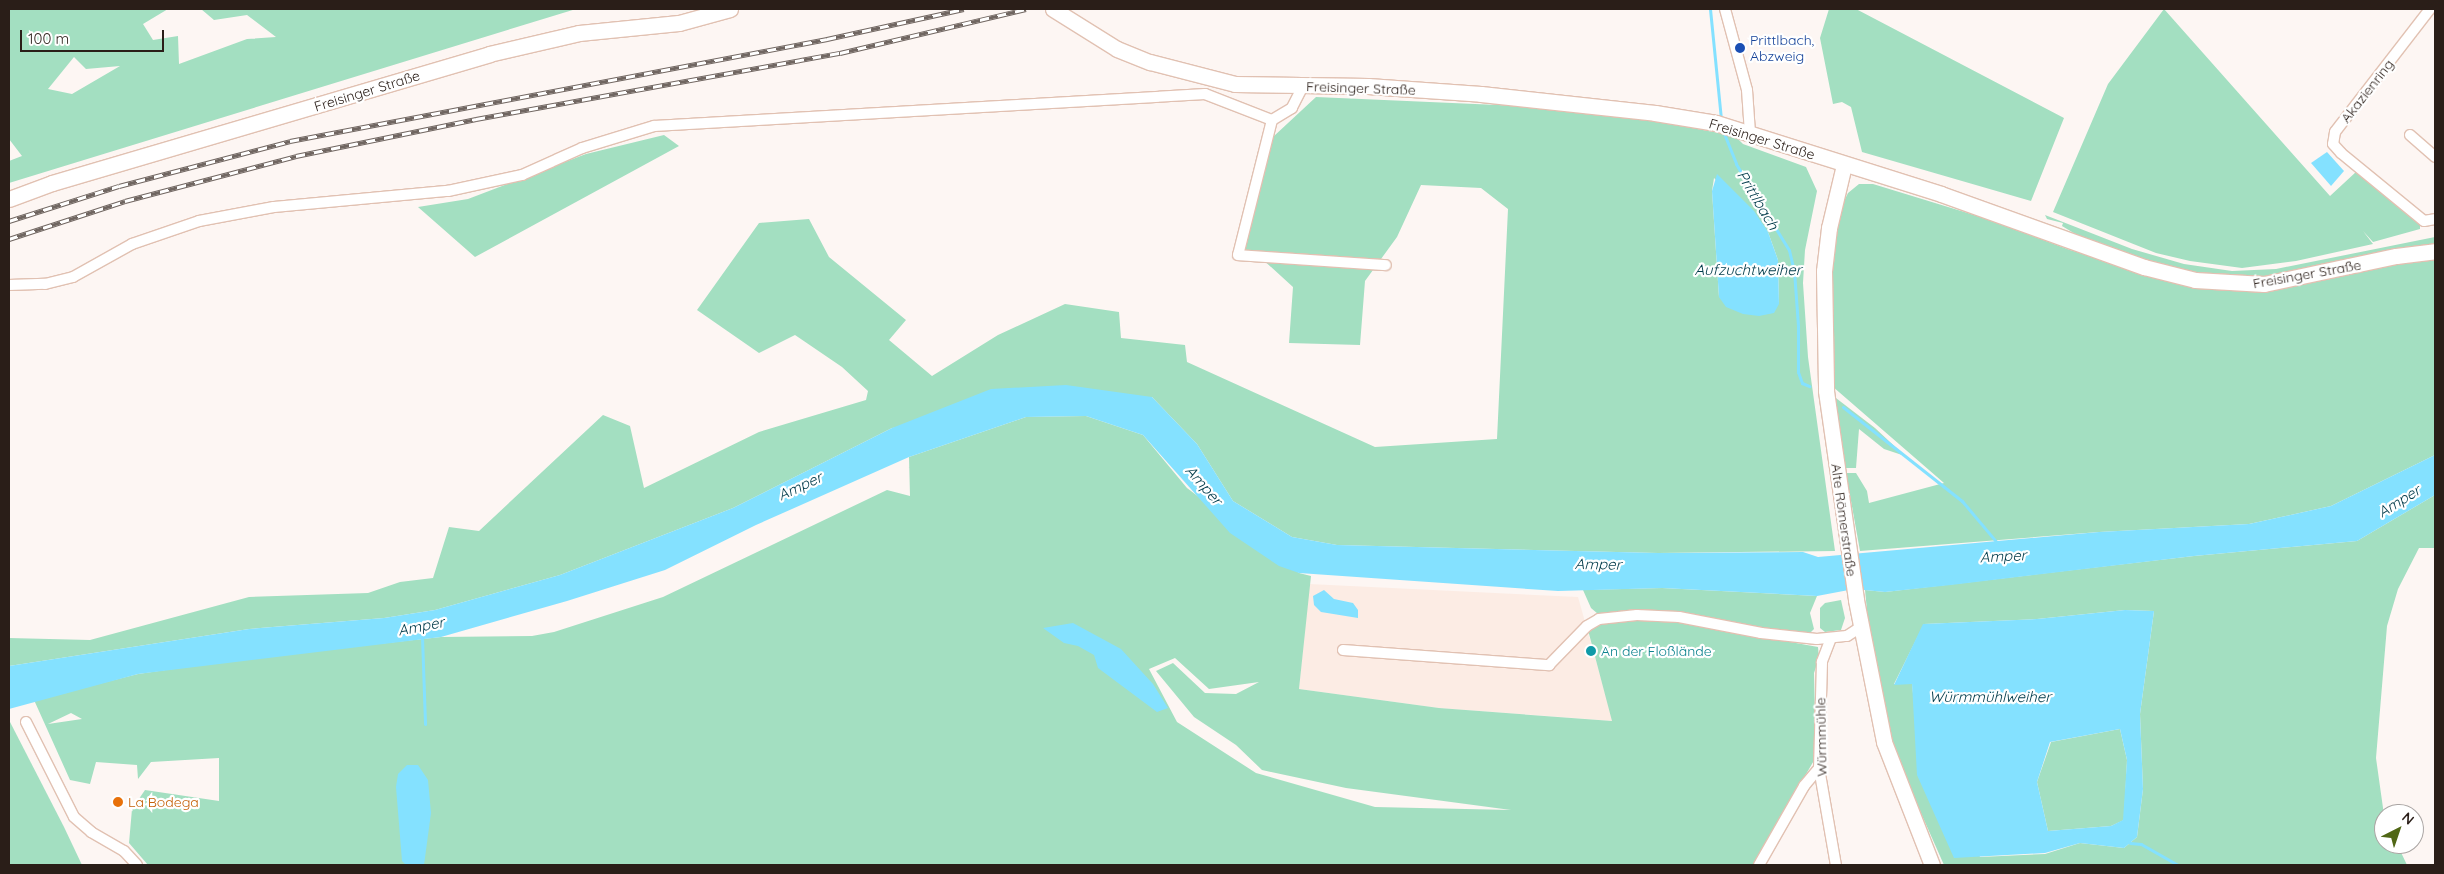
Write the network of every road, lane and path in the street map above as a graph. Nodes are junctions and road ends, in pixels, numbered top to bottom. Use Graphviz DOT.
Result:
graph roads {
  1 [pos="730,9"];
  2 [pos="1053,9"];
  3 [pos="1725,9"];
  4 [pos="2430,9"];
  5 [pos="1303,86"];
  6 [pos="1272,120"];
  7 [pos="1750,133"];
  8 [pos="2410,135"];
  9 [pos="2435,158"];
  10 [pos="1844,165"];
  11 [pos="9,199"];
  12 [pos="2435,219"];
  13 [pos="2435,251"];
  14 [pos="1386,265"];
  15 [pos="9,284"];
  16 [pos="1861,627"];
  17 [pos="1831,638"];
  18 [pos="1343,650"];
  19 [pos="26,722"];
  20 [pos="1818,768"];
  21 [pos="137,865"];
  22 [pos="1759,865"];
  23 [pos="1836,865"];
  24 [pos="1932,865"];
  1 -- 11 [label="main road, Freisinger Straße"];
  2 -- 5 [label="main road, Freisinger Straße"];
  3 -- 7 [label="street"];
  4 -- 12 [label="street, Akazienring"];
  5 -- 6 [label="street"];
  5 -- 7 [label="main road, Freisinger Straße"];
  6 -- 14 [label="street"];
  6 -- 15 [label="street"];
  7 -- 10 [label="main road, Freisinger Straße"];
  8 -- 9 [label="street"];
  10 -- 13 [label="main road, Freisinger Straße"];
  10 -- 16 [label="main road, Alte Römerstraße"];
  16 -- 17 [label="street"];
  16 -- 24 [label="main road, Alte Römerstraße"];
  17 -- 18 [label="street"];
  17 -- 20 [label="street, Würmmühle"];
  19 -- 21 [label="street"];
  20 -- 22 [label="street"];
  20 -- 23 [label="street, Würmmühle"];
}
